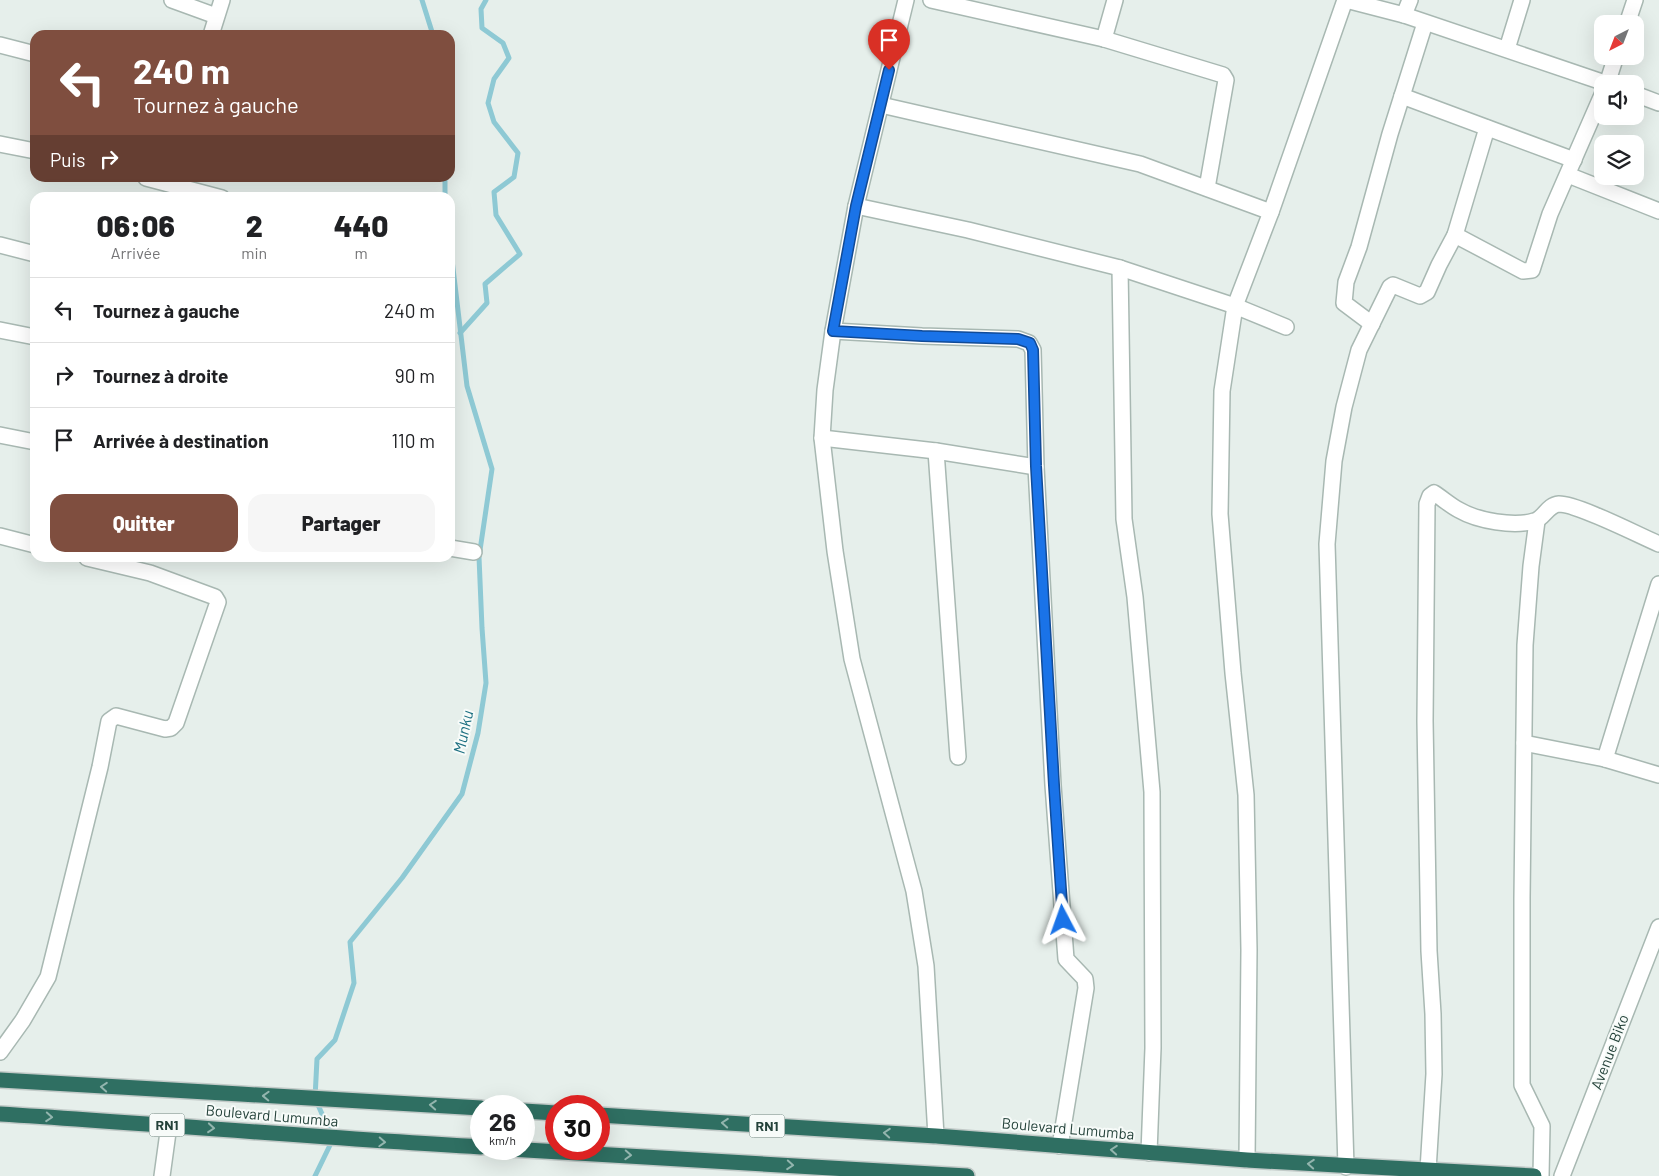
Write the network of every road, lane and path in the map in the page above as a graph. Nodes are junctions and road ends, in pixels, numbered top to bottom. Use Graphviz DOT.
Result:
graph roads {
  1 [pos="172,0"];
  2 [pos="222,0"];
  3 [pos="906,0"];
  4 [pos="931,0"];
  5 [pos="1114,0"];
  6 [pos="1346,0"];
  7 [pos="1410,0"];
  8 [pos="1522,0"];
  9 [pos="1635,0"];
  10 [pos="1404,15"];
  11 [pos="1630,15"];
  12 [pos="216,16"];
  13 [pos="1425,22"];
  14 [pos="212,30"];
  15 [pos="1104,39"];
  16 [pos="0,44"];
  17 [pos="1507,49"];
  18 [pos="30,53"];
  19 [pos="1594,79"];
  20 [pos="1402,96"];
  21 [pos="1644,97"];
  22 [pos="1659,103"];
  23 [pos="881,105"];
  24 [pos="1594,114"];
  25 [pos="1487,128"];
  26 [pos="0,144"];
  27 [pos="30,150"];
  28 [pos="1574,160"];
  29 [pos="1568,175"];
  30 [pos="161,182"];
  31 [pos="1206,188"];
  32 [pos="199,192"];
  33 [pos="856,206"];
  34 [pos="1659,211"];
  35 [pos="1272,212"];
  36 [pos="1455,235"];
  37 [pos="0,245"];
  38 [pos="30,253"];
  39 [pos="1120,268"];
  40 [pos="1234,306"];
  41 [pos="1372,324"];
  42 [pos="1286,327"];
  43 [pos="0,330"];
  44 [pos="833,331"];
  45 [pos="30,336"];
  46 [pos="0,434"];
  47 [pos="822,438"];
  48 [pos="30,441"];
  49 [pos="936,451"];
  50 [pos="1036,466"];
  51 [pos="1537,521"];
  52 [pos="0,536"];
  53 [pos="30,544"];
  54 [pos="1659,544"];
  55 [pos="455,549"];
  56 [pos="474,552"];
  57 [pos="104,562"];
  58 [pos="1659,584"];
  59 [pos="1524,742"];
  60 [pos="958,758"];
  61 [pos="1605,759"];
  62 [pos="1659,775"];
  63 [pos="1659,927"];
  64 [pos="0,1052"];
  65 [pos="0,1080"];
  66 [pos="470,1107"];
  67 [pos="0,1114"];
  68 [pos="610,1117"];
  69 [pos="169,1125"];
  70 [pos="936,1136"];
  71 [pos="470,1146"];
  72 [pos="1060,1146"];
  73 [pos="535,1151"];
  74 [pos="1149,1153"];
  75 [pos="1248,1160"];
  76 [pos="1346,1167"];
  77 [pos="1428,1170"];
  78 [pos="162,1176"];
  79 [pos="968,1176"];
  80 [pos="1534,1176"];
  81 [pos="1541,1176"];
  82 [pos="1562,1176"];
  1 -- 12 [label="street"];
  2 -- 12 [label="street"];
  3 -- 23 [label="street"];
  4 -- 15 [label="street"];
  5 -- 15 [label="street"];
  6 -- 10 [label="street"];
  6 -- 35 [label="street"];
  7 -- 10 [label="street"];
  8 -- 17 [label="street"];
  9 -- 11 [label="street"];
  10 -- 13 [label="street"];
  12 -- 14 [label="street"];
  13 -- 17 [label="street"];
  13 -- 20 [label="street"];
  15 -- 31 [label="street"];
  16 -- 18 [label="street"];
  17 -- 19 [label="street"];
  20 -- 25 [label="street"];
  20 -- 41 [label="street"];
  21 -- 22 [label="street"];
  23 -- 31 [label="street"];
  23 -- 33 [label="street"];
  24 -- 28 [label="street"];
  25 -- 28 [label="street"];
  25 -- 36 [label="street"];
  26 -- 27 [label="street"];
  28 -- 29 [label="street"];
  29 -- 34 [label="street"];
  29 -- 36 [label="street"];
  30 -- 32 [label="street"];
  31 -- 35 [label="street"];
  33 -- 39 [label="street"];
  33 -- 44 [label="street"];
  35 -- 40 [label="street"];
  36 -- 41 [label="street"];
  37 -- 38 [label="street"];
  39 -- 40 [label="street"];
  39 -- 74 [label="street"];
  40 -- 42 [label="street"];
  40 -- 75 [label="street"];
  41 -- 76 [label="street"];
  43 -- 45 [label="street"];
  44 -- 47 [label="street"];
  44 -- 50 [label="street"];
  46 -- 48 [label="street"];
  47 -- 49 [label="street"];
  47 -- 70 [label="street"];
  49 -- 50 [label="street"];
  49 -- 60 [label="street"];
  50 -- 72 [label="street"];
  51 -- 54 [label="street"];
  51 -- 59 [label="street"];
  51 -- 77 [label="street"];
  52 -- 53 [label="street"];
  55 -- 56 [label="street"];
  57 -- 64 [label="street"];
  58 -- 61 [label="street"];
  59 -- 61 [label="street"];
  59 -- 81 [label="street"];
  61 -- 62 [label="street"];
  63 -- 82 [label="street, Avenue Biko"];
  66 -- 65 [label="highway, Boulevard Lumumba / RN1, one-way"];
  67 -- 69 [label="highway, Boulevard Lumumba / RN1, one-way"];
  70 -- 68 [label="highway, Boulevard Lumumba / RN1, one-way"];
  69 -- 71 [label="highway, Boulevard Lumumba / RN1, one-way"];
  69 -- 78 [label="street"];
  70 -- 72 [label="highway, Boulevard Lumumba / RN1"];
  74 -- 72 [label="highway, Boulevard Lumumba / RN1, one-way"];
  73 -- 79 [label="highway, one-way"];
  74 -- 75 [label="highway, Boulevard Lumumba / RN1"];
  76 -- 75 [label="highway, Boulevard Lumumba / RN1, one-way"];
  76 -- 77 [label="highway, Boulevard Lumumba / RN1"];
  77 -- 80 [label="highway, Boulevard Lumumba / RN1"];
}
